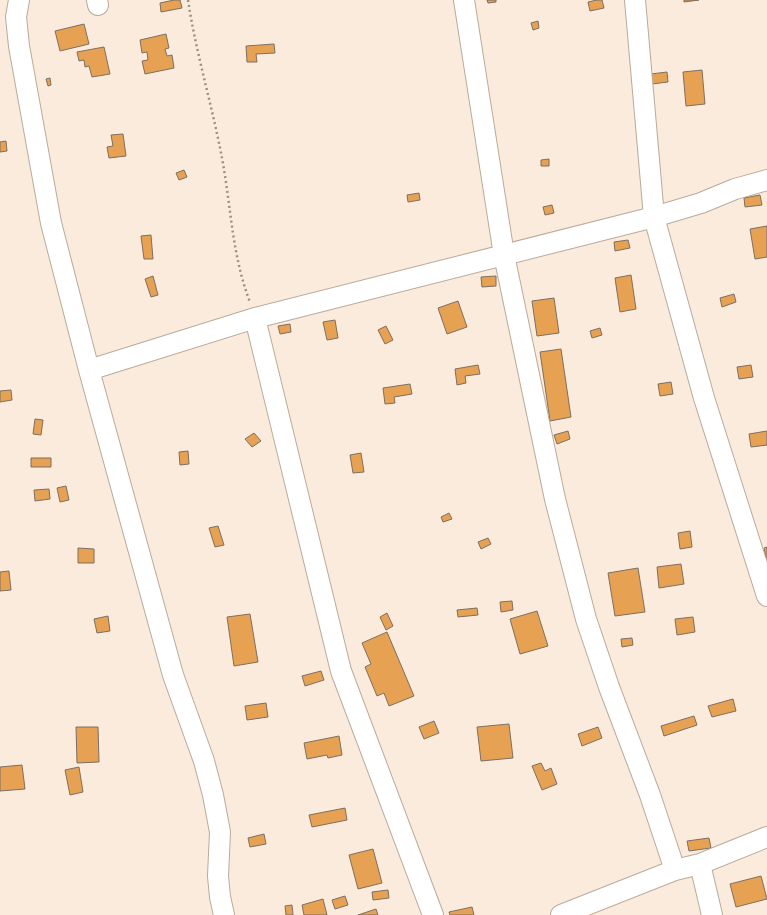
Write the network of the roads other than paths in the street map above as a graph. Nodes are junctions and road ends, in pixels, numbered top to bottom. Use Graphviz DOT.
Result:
graph roads {
  1 [pos="19,0"];
  2 [pos="464,0"];
  3 [pos="635,0"];
  4 [pos="767,180"];
  5 [pos="654,217"];
  6 [pos="504,255"];
  7 [pos="255,318"];
  8 [pos="89,370"];
  9 [pos="767,596"];
  10 [pos="767,837"];
  11 [pos="700,864"];
  12 [pos="675,870"];
  13 [pos="224,915"];
  14 [pos="433,915"];
  15 [pos="561,915"];
  16 [pos="712,915"];
  1 -- 8 [label="street"];
  2 -- 6 [label="street"];
  3 -- 5 [label="street"];
  4 -- 5 [label="street"];
  5 -- 6 [label="street"];
  5 -- 9 [label="street"];
  6 -- 7 [label="street"];
  6 -- 12 [label="street"];
  7 -- 8 [label="street"];
  7 -- 14 [label="street"];
  8 -- 13 [label="street"];
  10 -- 11 [label="street"];
  11 -- 12 [label="street"];
  11 -- 16 [label="street"];
  12 -- 15 [label="street"];
}
